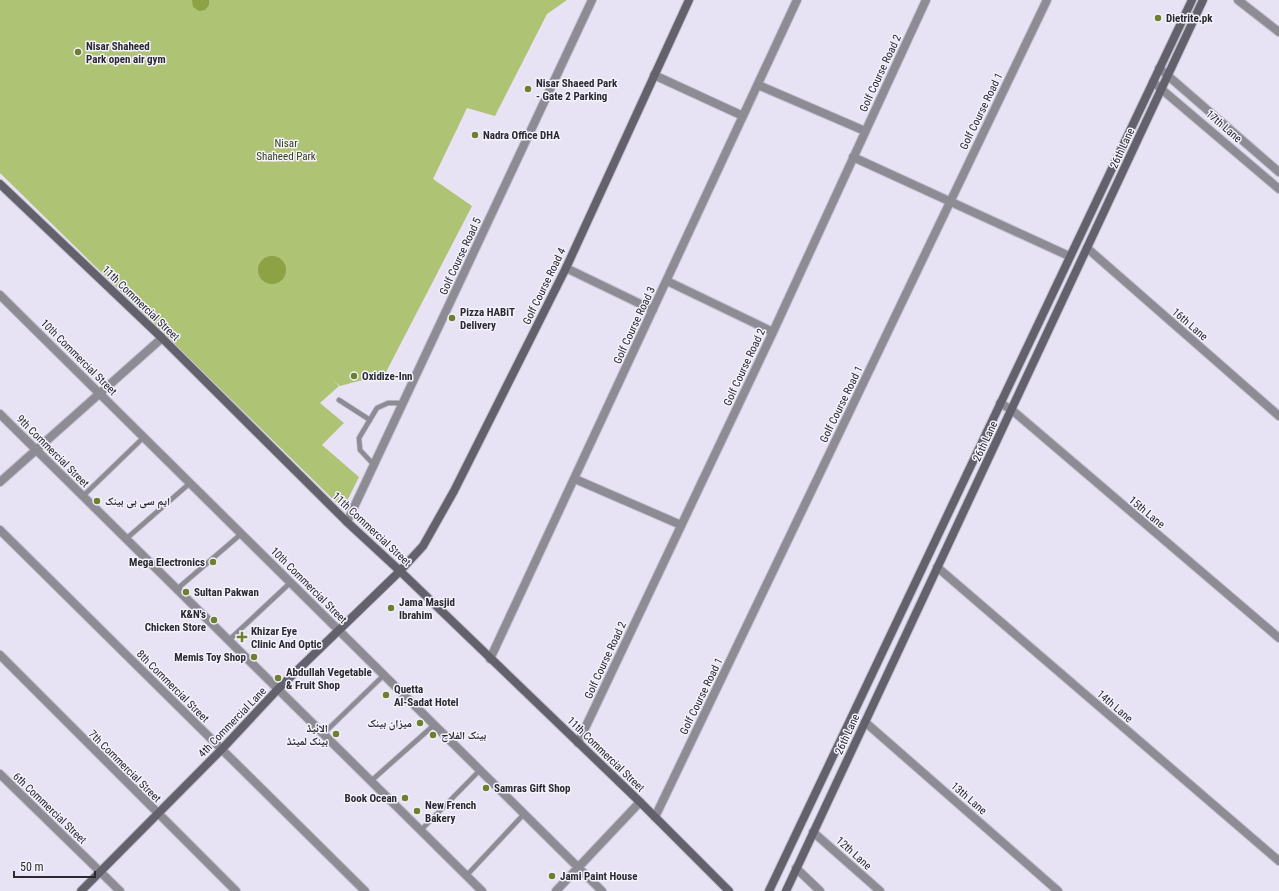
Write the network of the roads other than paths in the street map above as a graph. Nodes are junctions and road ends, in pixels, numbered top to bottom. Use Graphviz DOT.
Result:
graph roads {
  1 [pos="592,0"];
  2 [pos="689,0"];
  3 [pos="797,0"];
  4 [pos="926,0"];
  5 [pos="1047,0"];
  6 [pos="1192,0"];
  7 [pos="1203,0"];
  8 [pos="1238,0"];
  9 [pos="1279,32"];
  10 [pos="1159,68"];
  11 [pos="654,75"];
  12 [pos="1168,75"];
  13 [pos="1153,82"];
  14 [pos="758,85"];
  15 [pos="1162,88"];
  16 [pos="743,116"];
  17 [pos="865,131"];
  18 [pos="853,157"];
  19 [pos="1279,172"];
  20 [pos="0,184"];
  21 [pos="1279,188"];
  22 [pos="950,202"];
  23 [pos="1087,248"];
  24 [pos="1069,256"];
  25 [pos="566,268"];
  26 [pos="667,281"];
  27 [pos="0,295"];
  28 [pos="653,310"];
  29 [pos="773,332"];
  30 [pos="162,338"];
  31 [pos="99,393"];
  32 [pos="339,400"];
  33 [pos="403,403"];
  34 [pos="1000,403"];
  35 [pos="1012,410"];
  36 [pos="0,414"];
  37 [pos="1279,416"];
  38 [pos="370,420"];
  39 [pos="144,438"];
  40 [pos="36,450"];
  41 [pos="374,465"];
  42 [pos="575,479"];
  43 [pos="0,482"];
  44 [pos="190,483"];
  45 [pos="83,496"];
  46 [pos="347,522"];
  47 [pos="681,525"];
  48 [pos="0,530"];
  49 [pos="242,534"];
  50 [pos="126,539"];
  51 [pos="937,568"];
  52 [pos="400,571"];
  53 [pos="290,582"];
  54 [pos="177,589"];
  55 [pos="338,630"];
  56 [pos="1279,638"];
  57 [pos="229,640"];
  58 [pos="0,655"];
  59 [pos="490,659"];
  60 [pos="384,675"];
  61 [pos="278,689"];
  62 [pos="865,722"];
  63 [pos="434,724"];
  64 [pos="323,734"];
  65 [pos="578,743"];
  66 [pos="222,750"];
  67 [pos="480,770"];
  68 [pos="0,774"];
  69 [pos="371,781"];
  70 [pos="640,802"];
  71 [pos="157,813"];
  72 [pos="524,814"];
  73 [pos="655,817"];
  74 [pos="421,830"];
  75 [pos="813,832"];
  76 [pos="1279,861"];
  77 [pos="579,868"];
  78 [pos="796,868"];
  79 [pos="100,872"];
  80 [pos="467,875"];
  81 [pos="81,891"];
  82 [pos="120,891"];
  83 [pos="236,891"];
  84 [pos="364,891"];
  85 [pos="482,891"];
  86 [pos="556,891"];
  87 [pos="602,891"];
  88 [pos="729,891"];
  89 [pos="769,891"];
  90 [pos="786,891"];
  91 [pos="820,891"];
  92 [pos="880,891"];
  93 [pos="1058,891"];
  1 -- 33 [label="street, Golf Course Road 5"];
  2 -- 11 [label="street, Golf Course Road 4"];
  3 -- 14 [label="street, Golf Course Road 3"];
  4 -- 17 [label="street, Golf Course Road 2"];
  5 -- 22 [label="street, Golf Course Road 1"];
  6 -- 10 [label="street"];
  7 -- 12 [label="street, 26th Lane"];
  8 -- 9 [label="street"];
  10 -- 12 [label="street, 17th Lane"];
  10 -- 13 [label="street"];
  11 -- 16 [label="street"];
  11 -- 25 [label="street, Golf Course Road 4"];
  12 -- 15 [label="street, 26th Lane"];
  12 -- 19 [label="street, 17th Lane"];
  13 -- 15 [label="street, 17th Lane"];
  13 -- 24 [label="street"];
  14 -- 16 [label="street, Golf Course Road 3"];
  14 -- 17 [label="street"];
  15 -- 21 [label="street, 17th Lane"];
  15 -- 23 [label="street, 26th Lane"];
  16 -- 26 [label="street, Golf Course Road 3"];
  17 -- 18 [label="street, Golf Course Road 2"];
  18 -- 22 [label="street"];
  18 -- 29 [label="street, Golf Course Road 2"];
  20 -- 30 [label="street, 11th Commercial Street"];
  22 -- 24 [label="street"];
  22 -- 73 [label="street, Golf Course Road 1"];
  23 -- 35 [label="street, 26th Lane"];
  23 -- 37 [label="street, 16th Lane"];
  24 -- 34 [label="street"];
  25 -- 28 [label="street"];
  25 -- 52 [label="street, Golf Course Road 4"];
  26 -- 28 [label="street, Golf Course Road 3"];
  26 -- 29 [label="street"];
  27 -- 31 [label="street, 10th Commercial Street"];
  28 -- 42 [label="street, Golf Course Road 3"];
  29 -- 47 [label="street, Golf Course Road 2"];
  30 -- 31 [label="street"];
  30 -- 46 [label="street, 11th Commercial Street"];
  31 -- 39 [label="street, 10th Commercial Street"];
  31 -- 40 [label="street"];
  32 -- 38 [label="lane"];
  33 -- 38 [label="lane"];
  33 -- 41 [label="street, Golf Course Road 5"];
  34 -- 35 [label="street, 15th Lane"];
  34 -- 89 [label="street"];
  35 -- 51 [label="street, 26th Lane"];
  35 -- 56 [label="street, 15th Lane"];
  36 -- 40 [label="street, 9th Commercial Street"];
  38 -- 41 [label="lane"];
  39 -- 44 [label="street, 10th Commercial Street"];
  39 -- 45 [label="lane"];
  40 -- 43 [label="street"];
  40 -- 45 [label="street, 9th Commercial Street"];
  41 -- 46 [label="street, Golf Course Road 5"];
  42 -- 47 [label="street"];
  42 -- 59 [label="street, Golf Course Road 3"];
  44 -- 49 [label="street, 10th Commercial Street"];
  44 -- 50 [label="lane"];
  45 -- 50 [label="street, 9th Commercial Street"];
  46 -- 52 [label="street, 11th Commercial Street"];
  47 -- 65 [label="street, Golf Course Road 2"];
  48 -- 66 [label="street, 8th Commercial Street"];
  49 -- 53 [label="street, 10th Commercial Street"];
  49 -- 54 [label="lane"];
  50 -- 54 [label="street, 9th Commercial Street"];
  51 -- 62 [label="street, 26th Lane"];
  51 -- 76 [label="street, 14th Lane"];
  52 -- 55 [label="street, 4th Commercial Lane"];
  52 -- 59 [label="street, 11th Commercial Street"];
  53 -- 55 [label="street, 10th Commercial Street"];
  53 -- 57 [label="lane"];
  54 -- 57 [label="street, 9th Commercial Street"];
  55 -- 60 [label="street, 10th Commercial Street"];
  55 -- 61 [label="street, 4th Commercial Lane"];
  57 -- 61 [label="street, 9th Commercial Street"];
  58 -- 71 [label="street, 7th Commercial Street"];
  59 -- 65 [label="street, 11th Commercial Street"];
  60 -- 63 [label="street, 10th Commercial Street"];
  60 -- 64 [label="lane"];
  61 -- 64 [label="street, 9th Commercial Street"];
  61 -- 66 [label="street, 4th Commercial Lane"];
  62 -- 75 [label="street, 26th Lane"];
  62 -- 93 [label="street, 13th Lane"];
  63 -- 67 [label="street, 10th Commercial Street"];
  63 -- 69 [label="lane"];
  64 -- 69 [label="street, 9th Commercial Street"];
  65 -- 70 [label="street, 11th Commercial Street"];
  66 -- 71 [label="street, 4th Commercial Lane"];
  66 -- 84 [label="street, 8th Commercial Street"];
  67 -- 72 [label="street, 10th Commercial Street"];
  67 -- 74 [label="lane"];
  68 -- 79 [label="street, 6th Commercial Street"];
  69 -- 74 [label="street, 9th Commercial Street"];
  70 -- 73 [label="street, 11th Commercial Street"];
  70 -- 77 [label="street"];
  71 -- 79 [label="street, 4th Commercial Lane"];
  71 -- 83 [label="street, 7th Commercial Street"];
  72 -- 77 [label="street, 10th Commercial Street"];
  72 -- 80 [label="lane"];
  73 -- 88 [label="street, 11th Commercial Street"];
  74 -- 80 [label="street, 9th Commercial Street"];
  75 -- 78 [label="street, 26th Lane"];
  75 -- 92 [label="street, 12th Lane"];
  77 -- 86 [label="street"];
  77 -- 87 [label="street, 10th Commercial Street"];
  78 -- 90 [label="street, 26th Lane"];
  78 -- 91 [label="street"];
  79 -- 81 [label="street, 4th Commercial Lane"];
  79 -- 82 [label="street, 6th Commercial Street"];
  80 -- 85 [label="street, 9th Commercial Street"];
}
